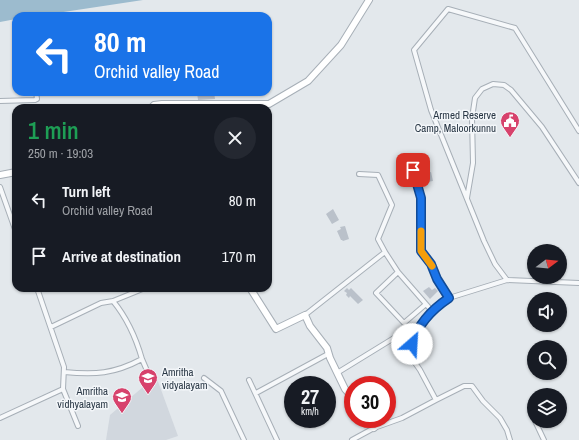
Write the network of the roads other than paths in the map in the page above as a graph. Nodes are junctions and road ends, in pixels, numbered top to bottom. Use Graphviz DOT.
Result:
graph roads {
  1 [pos="369,0"];
  2 [pos="37,96"];
  3 [pos="0,101"];
  4 [pos="269,104"];
  5 [pos="579,131"];
  6 [pos="413,170"];
  7 [pos="12,173"];
  8 [pos="359,174"];
  9 [pos="0,175"];
  10 [pos="579,182"];
  11 [pos="0,187"];
  12 [pos="467,198"];
  13 [pos="12,221"];
  14 [pos="386,252"];
  15 [pos="398,272"];
  16 [pos="507,280"];
  17 [pos="579,283"];
  18 [pos="38,292"];
  19 [pos="135,292"];
  20 [pos="253,292"];
  21 [pos="449,298"];
  22 [pos="113,301"];
  23 [pos="426,304"];
  24 [pos="432,311"];
  25 [pos="305,315"];
  26 [pos="51,327"];
  27 [pos="328,354"];
  28 [pos="411,357"];
  29 [pos="142,359"];
  30 [pos="64,372"];
  31 [pos="148,373"];
  32 [pos="337,373"];
  33 [pos="204,378"];
  34 [pos="249,380"];
  35 [pos="344,387"];
  36 [pos="63,389"];
  37 [pos="256,393"];
  38 [pos="436,400"];
  39 [pos="0,418"];
  40 [pos="396,420"];
  41 [pos="78,426"];
  42 [pos="374,428"];
  43 [pos="539,428"];
  44 [pos="244,440"];
  45 [pos="277,440"];
  46 [pos="352,440"];
  47 [pos="510,440"];
  48 [pos="544,440"];
  1 -- 4 [label="main road"];
  2 -- 3 [label="street"];
  5 -- 12 [label="street"];
  6 -- 21 [label="street"];
  7 -- 9 [label="main road"];
  8 -- 14 [label="street"];
  10 -- 12 [label="street"];
  11 -- 13 [label="street"];
  12 -- 16 [label="street"];
  14 -- 15 [label="street"];
  14 -- 25 [label="street"];
  15 -- 23 [label="street"];
  15 -- 23 [label="street"];
  16 -- 17 [label="street"];
  16 -- 21 [label="street"];
  18 -- 26 [label="street"];
  19 -- 22 [label="street"];
  20 -- 25 [label="main road"];
  21 -- 24 [label="street"];
  22 -- 26 [label="street"];
  22 -- 29 [label="street"];
  23 -- 24 [label="street"];
  24 -- 28 [label="street"];
  25 -- 27 [label="main road"];
  26 -- 30 [label="street"];
  27 -- 32 [label="main road"];
  27 -- 37 [label="street"];
  28 -- 32 [label="street"];
  28 -- 38 [label="street"];
  29 -- 30 [label="street"];
  29 -- 31 [label="street"];
  30 -- 36 [label="street"];
  32 -- 35 [label="main road"];
  33 -- 44 [label="street"];
  34 -- 37 [label="street"];
  36 -- 39 [label="street"];
  36 -- 41 [label="street"];
  37 -- 45 [label="street"];
  38 -- 40 [label="street"];
  38 -- 47 [label="street"];
  42 -- 46 [label="street"];
  43 -- 48 [label="street"];
}
